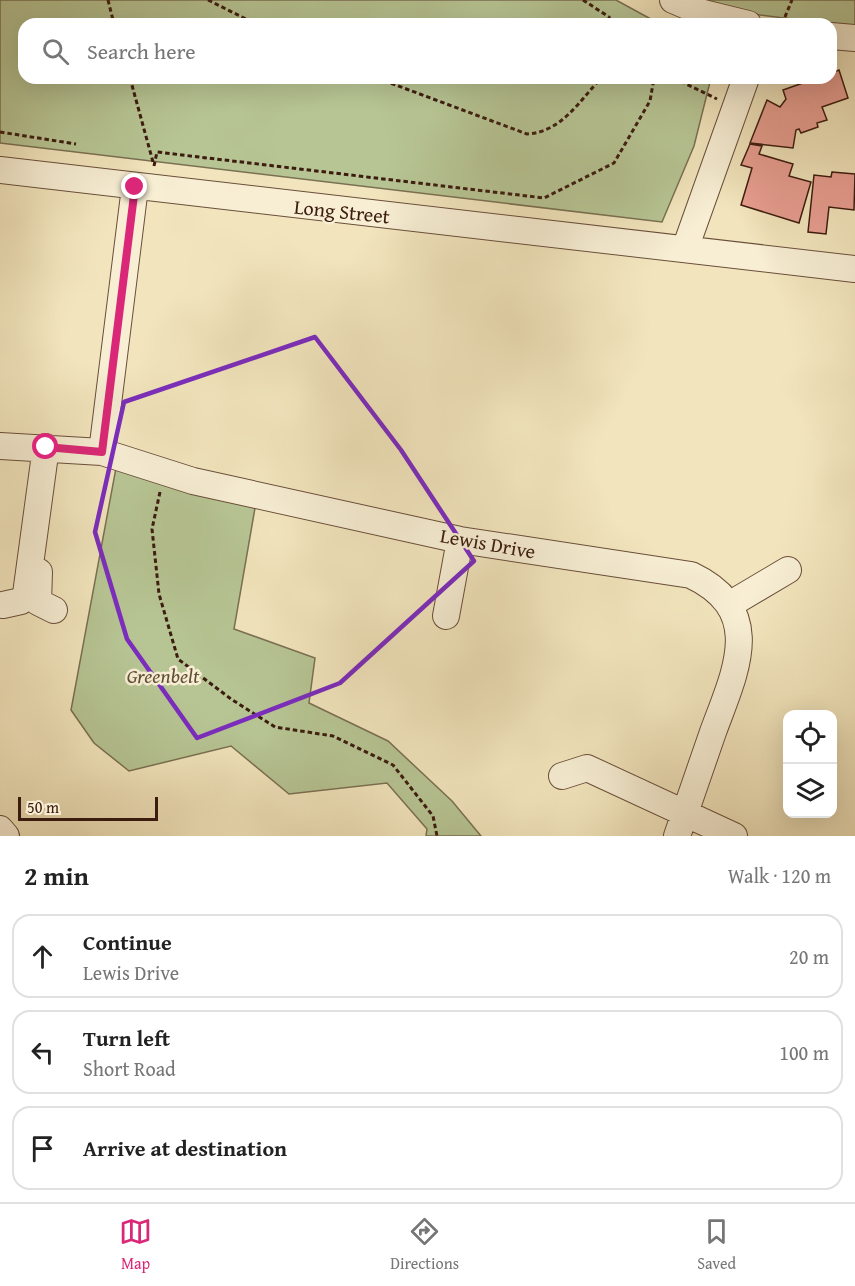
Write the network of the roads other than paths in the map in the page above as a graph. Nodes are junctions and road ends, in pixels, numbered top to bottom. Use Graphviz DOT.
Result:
graph roads {
  1 [pos="673,0"];
  2 [pos="723,18"];
  3 [pos="837,37"];
  4 [pos="855,39"];
  5 [pos="744,84"];
  6 [pos="0,170"];
  7 [pos="135,187"];
  8 [pos="685,249"];
  9 [pos="855,269"];
  10 [pos="0,446"];
  11 [pos="51,447"];
  12 [pos="102,452"];
  13 [pos="460,540"];
  14 [pos="788,570"];
  15 [pos="3,605"];
  16 [pos="729,605"];
  17 [pos="54,610"];
  18 [pos="446,616"];
  19 [pos="562,776"];
  20 [pos="681,825"];
  21 [pos="0,829"];
  22 [pos="6,836"];
  23 [pos="734,836"];
  1 -- 2 [label="street"];
  3 -- 4 [label="street"];
  5 -- 8 [label="street"];
  6 -- 7 [label="street, Long Street"];
  7 -- 8 [label="street, Long Street"];
  7 -- 12 [label="street"];
  8 -- 9 [label="street, Long Street"];
  10 -- 11 [label="street, Lewis Drive"];
  11 -- 12 [label="street, Lewis Drive"];
  11 -- 15 [label="street"];
  11 -- 17 [label="street"];
  12 -- 13 [label="street, Lewis Drive"];
  13 -- 16 [label="street, Lewis Drive"];
  13 -- 18 [label="street"];
  14 -- 16 [label="street"];
  16 -- 20 [label="street, Lewis Drive"];
  19 -- 20 [label="street"];
  20 -- 23 [label="street"];
  21 -- 22 [label="street"];
}
